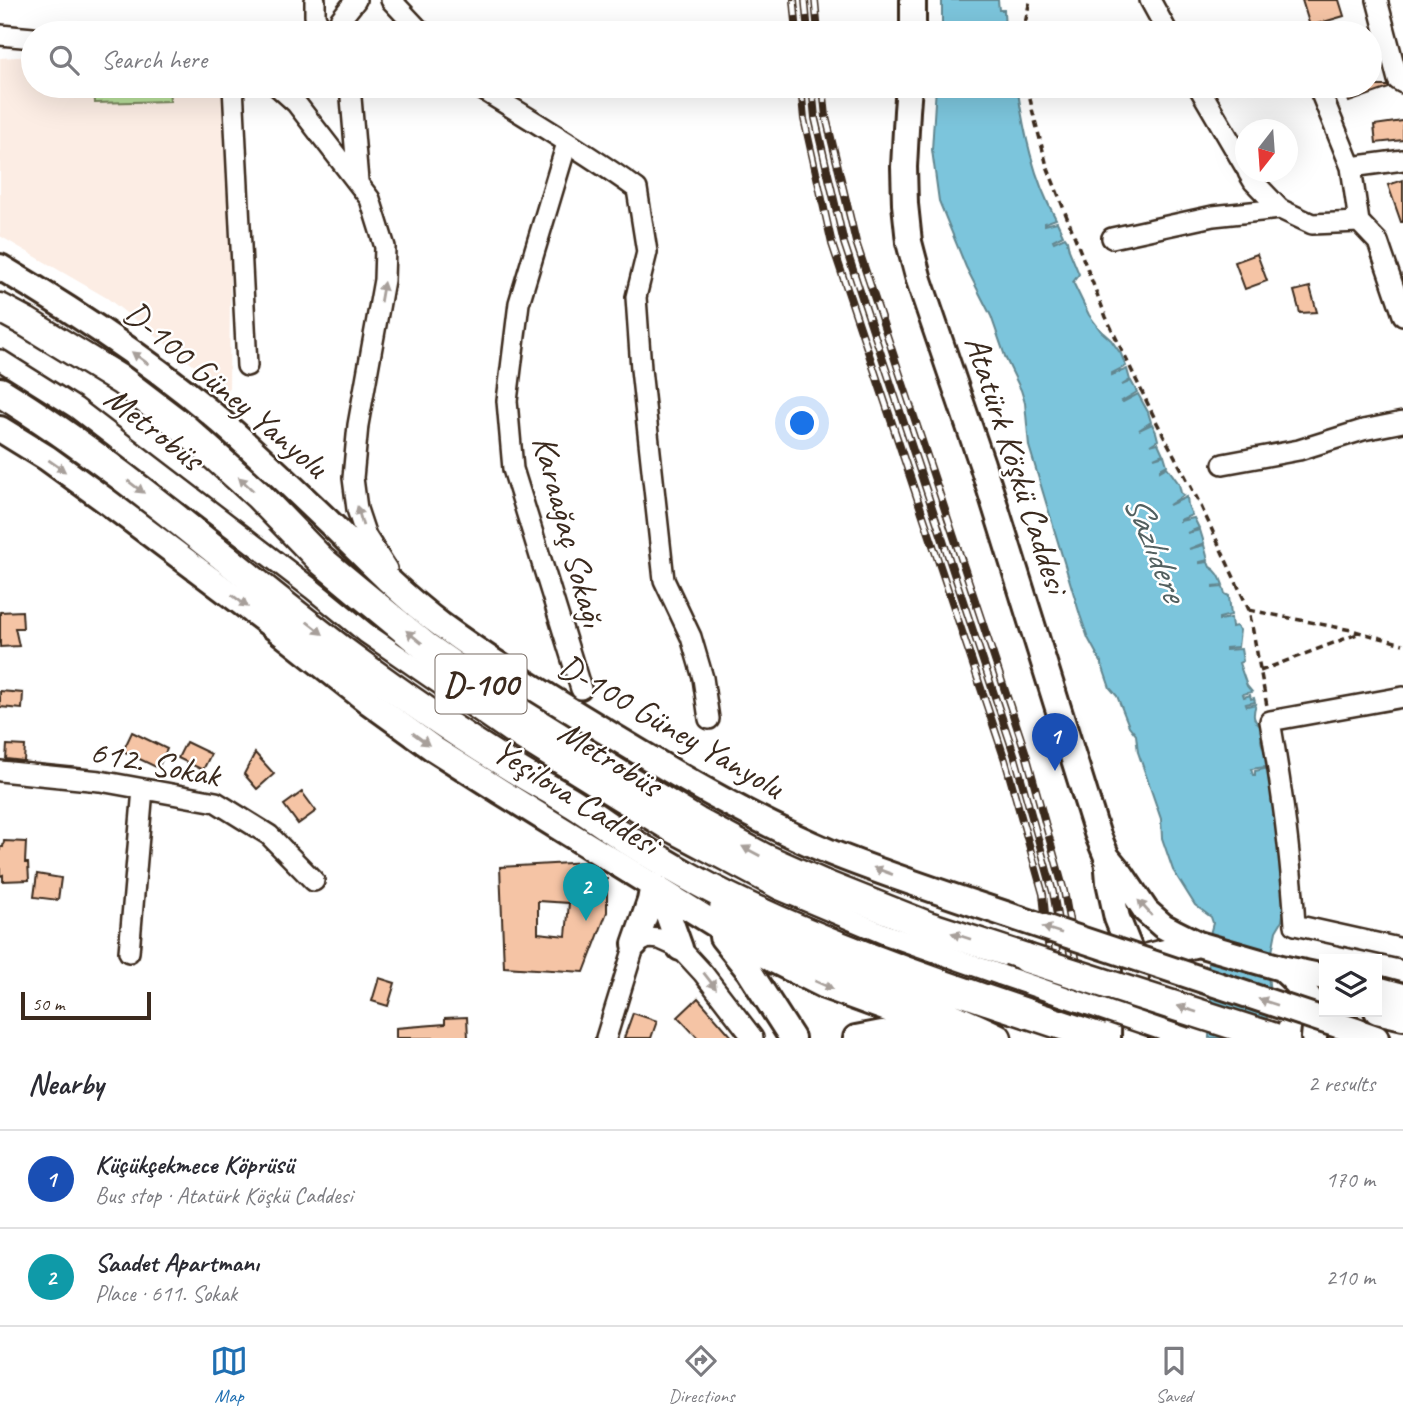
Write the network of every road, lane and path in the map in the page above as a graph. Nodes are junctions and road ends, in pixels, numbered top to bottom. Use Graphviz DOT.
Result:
graph roads {
  1 [pos="315,0"];
  2 [pos="356,0"];
  3 [pos="391,0"];
  4 [pos="913,0"];
  5 [pos="1030,0"];
  6 [pos="1150,0"];
  7 [pos="1377,0"];
  8 [pos="317,21"];
  9 [pos="340,21"];
  10 [pos="411,21"];
  11 [pos="913,21"];
  12 [pos="1026,21"];
  13 [pos="1161,21"];
  14 [pos="0,35"];
  15 [pos="21,37"];
  16 [pos="1403,83"];
  17 [pos="234,98"];
  18 [pos="290,98"];
  19 [pos="351,98"];
  20 [pos="496,98"];
  21 [pos="908,98"];
  22 [pos="1030,98"];
  23 [pos="1205,98"];
  24 [pos="1323,98"];
  25 [pos="567,143"];
  26 [pos="1235,149"];
  27 [pos="1403,160"];
  28 [pos="1351,167"];
  29 [pos="358,181"];
  30 [pos="1254,182"];
  31 [pos="1280,209"];
  32 [pos="1359,222"];
  33 [pos="1112,238"];
  34 [pos="0,267"];
  35 [pos="0,307"];
  36 [pos="1403,315"];
  37 [pos="0,360"];
  38 [pos="247,366"];
  39 [pos="0,392"];
  40 [pos="1403,422"];
  41 [pos="0,429"];
  42 [pos="1223,464"];
  43 [pos="407,595"];
  44 [pos="1249,610"];
  45 [pos="1362,633"];
  46 [pos="1403,644"];
  47 [pos="1260,671"];
  48 [pos="581,689"];
  49 [pos="1403,697"];
  50 [pos="709,719"];
  51 [pos="1270,722"];
  52 [pos="0,771"];
  53 [pos="143,789"];
  54 [pos="628,840"];
  55 [pos="1107,857"];
  56 [pos="314,881"];
  57 [pos="653,886"];
  58 [pos="708,920"];
  59 [pos="635,944"];
  60 [pos="1198,944"];
  61 [pos="680,948"];
  62 [pos="1403,949"];
  63 [pos="129,952"];
  64 [pos="1136,965"];
  65 [pos="1281,968"];
  66 [pos="1319,976"];
  67 [pos="1382,990"];
  68 [pos="1403,996"];
  69 [pos="1319,1005"];
  70 [pos="1319,1011"];
  71 [pos="1382,1012"];
  72 [pos="1403,1017"];
  73 [pos="1366,1034"];
  74 [pos="606,1038"];
  75 [pos="753,1038"];
  76 [pos="792,1038"];
  77 [pos="858,1038"];
  78 [pos="922,1038"];
  79 [pos="980,1038"];
  80 [pos="998,1038"];
  81 [pos="1101,1038"];
  82 [pos="1135,1038"];
  83 [pos="1186,1038"];
  84 [pos="1275,1038"];
  85 [pos="1314,1038"];
  1 -- 8 [label="street"];
  2 -- 9 [label="street"];
  3 -- 10 [label="street"];
  4 -- 11 [label="main road"];
  5 -- 12 [label="path"];
  6 -- 13 [label="street"];
  7 -- 16 [label="street"];
  14 -- 15 [label="street"];
  17 -- 38 [label="street"];
  18 -- 29 [label="street"];
  19 -- 29 [label="street"];
  20 -- 25 [label="street"];
  21 -- 55 [label="main road, Atatürk Köşkü Caddesi"];
  22 -- 44 [label="path"];
  23 -- 26 [label="street"];
  24 -- 28 [label="street"];
  25 -- 48 [label="street, Karaağaç Sokağı"];
  25 -- 50 [label="street"];
  27 -- 28 [label="street"];
  28 -- 32 [label="street"];
  43 -- 29 [label="street, one-way"];
  30 -- 31 [label="street"];
  31 -- 32 [label="street"];
  31 -- 33 [label="street"];
  32 -- 36 [label="street"];
  43 -- 34 [label="main road, D-100 Güney Yanyolu, one-way"];
  84 -- 35 [label="highway, D-100, one-way, bridge"];
  37 -- 83 [label="street, Metrobüs, bridge"];
  39 -- 54 [label="highway, D-100, one-way"];
  40 -- 42 [label="street"];
  41 -- 57 [label="main road, Yeşilova Caddesi, one-way"];
  73 -- 43 [label="main road, D-100 Güney Yanyolu, one-way, bridge"];
  44 -- 45 [label="path"];
  44 -- 47 [label="path"];
  45 -- 46 [label="path"];
  45 -- 47 [label="path"];
  47 -- 51 [label="path"];
  49 -- 51 [label="street"];
  51 -- 62 [label="street"];
  52 -- 53 [label="street, 612. Sokak"];
  53 -- 56 [label="street, 612. Sokak"];
  53 -- 63 [label="street"];
  54 -- 80 [label="highway"];
  54 -- 81 [label="highway, D-100, bridge"];
  60 -- 55 [label="main road, one-way"];
  55 -- 64 [label="main road"];
  57 -- 58 [label="main road, Yeşilova Caddesi"];
  57 -- 59 [label="main road"];
  57 -- 61 [label="main road"];
  58 -- 76 [label="main road"];
  58 -- 79 [label="main road, Yeşilova Caddesi, one-way"];
  59 -- 61 [label="street"];
  59 -- 74 [label="street"];
  60 -- 64 [label="main road"];
  60 -- 65 [label="main road"];
  61 -- 75 [label="street, one-way"];
  64 -- 82 [label="main road"];
  65 -- 66 [label="main road"];
  65 -- 69 [label="main road"];
  67 -- 68 [label="main road"];
  70 -- 85 [label="main road"];
  71 -- 72 [label="main road"];
  77 -- 78 [label="main road"];
}
